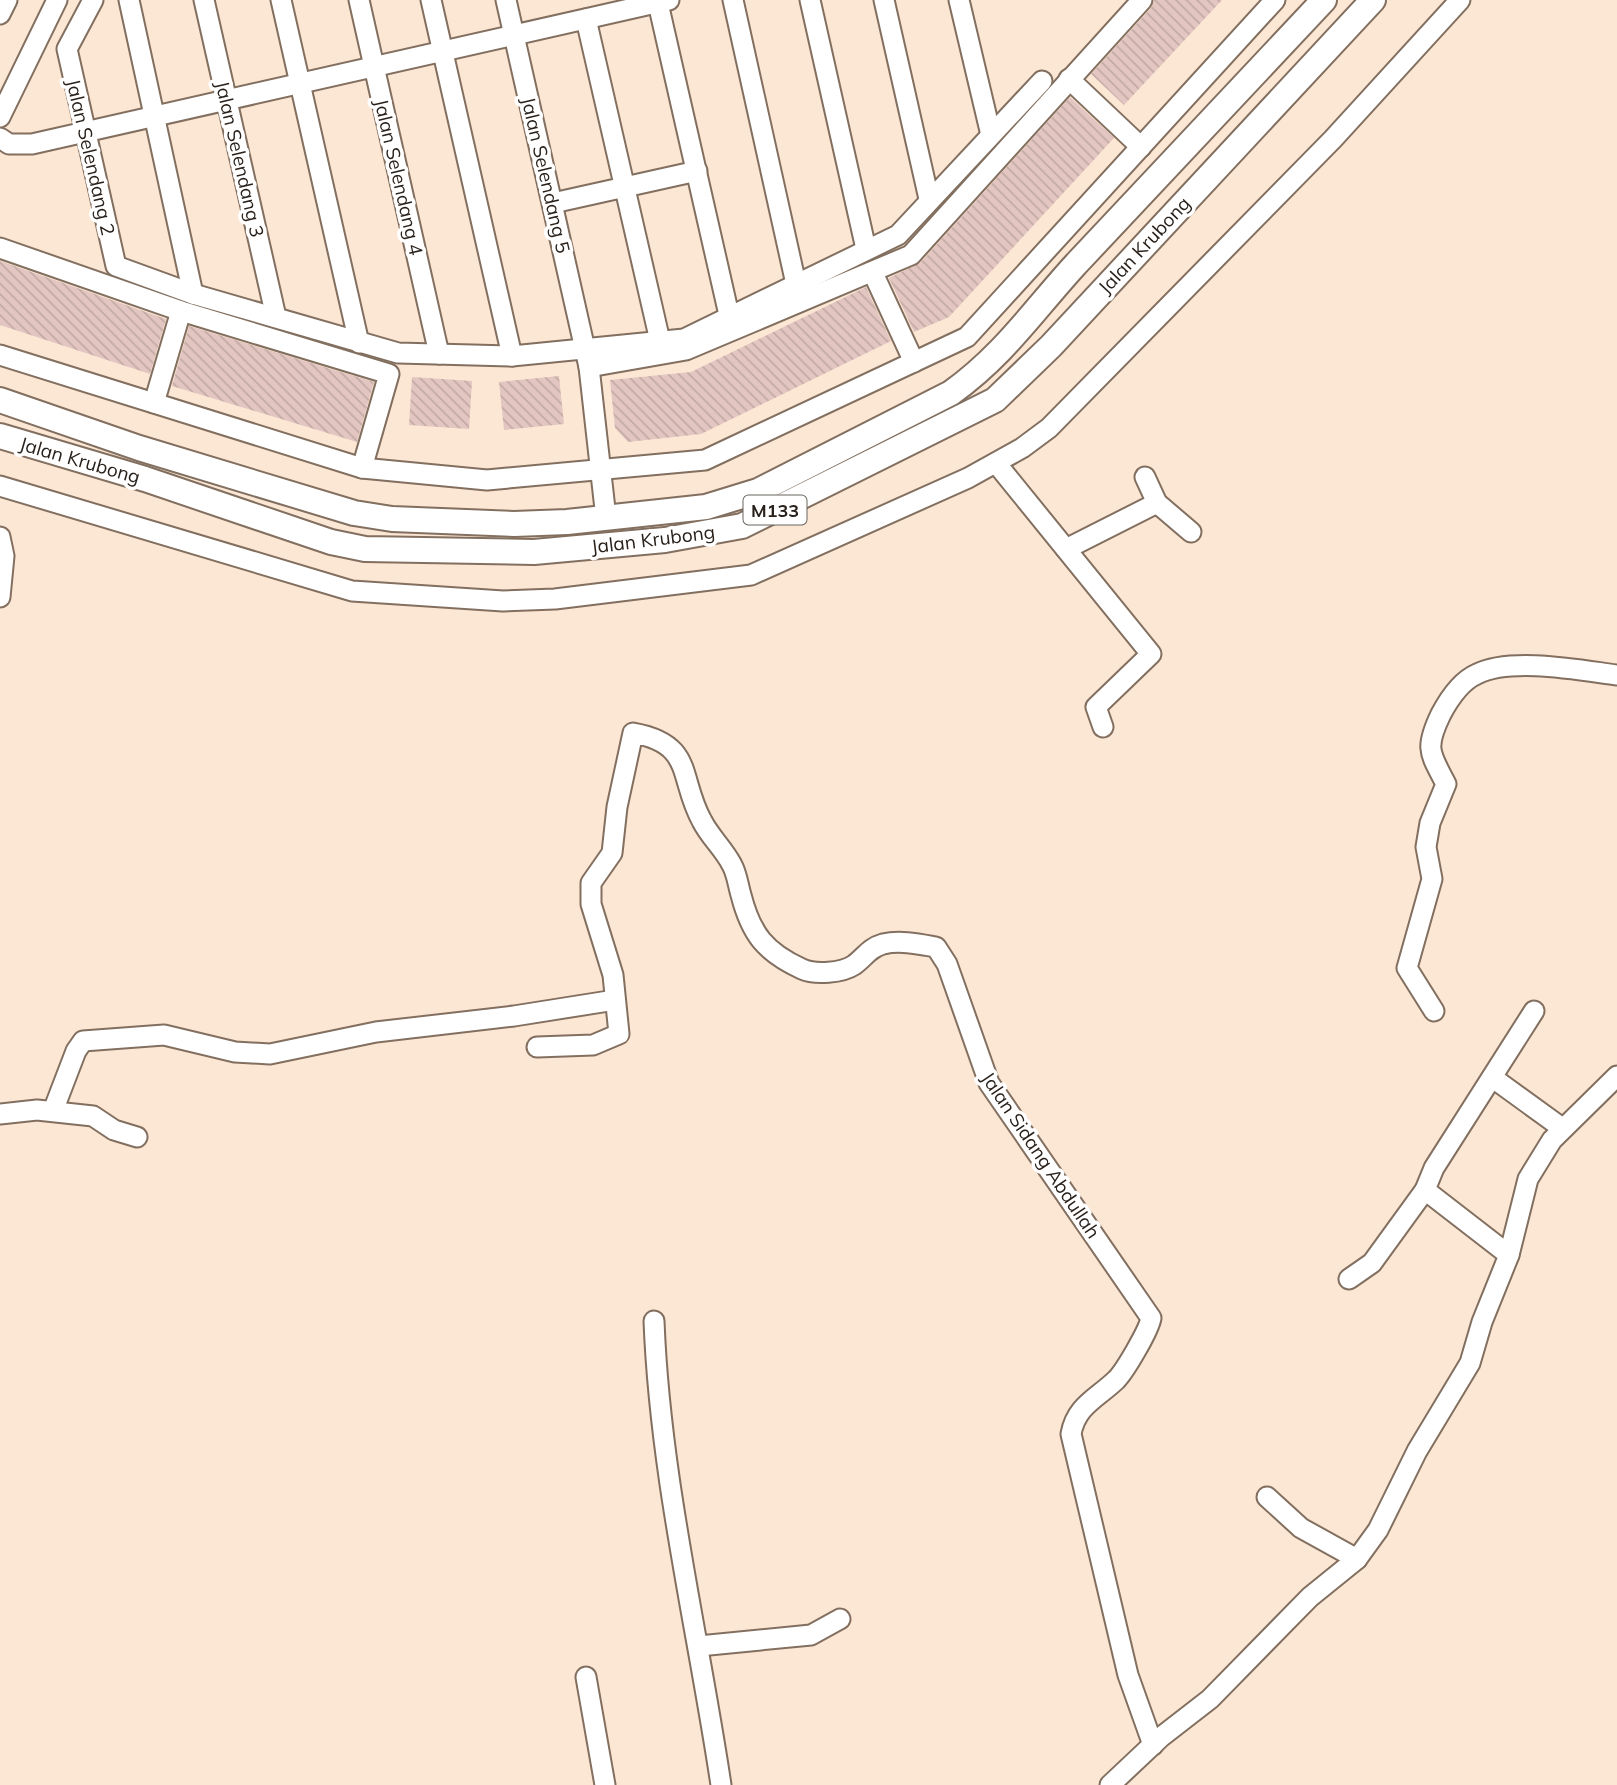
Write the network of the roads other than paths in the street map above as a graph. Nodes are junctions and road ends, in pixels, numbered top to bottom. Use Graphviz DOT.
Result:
graph roads {
  1 [pos="7,0"];
  2 [pos="57,0"];
  3 [pos="93,0"];
  4 [pos="130,0"];
  5 [pos="204,0"];
  6 [pos="281,0"];
  7 [pos="359,0"];
  8 [pos="431,0"];
  9 [pos="506,0"];
  10 [pos="733,0"];
  11 [pos="810,0"];
  12 [pos="884,0"];
  13 [pos="959,0"];
  14 [pos="1142,0"];
  15 [pos="1275,0"];
  16 [pos="1324,0"];
  17 [pos="1373,0"];
  18 [pos="1460,0"];
  19 [pos="663,1"];
  20 [pos="0,14"];
  21 [pos="586,19"];
  22 [pos="514,35"];
  23 [pos="442,51"];
  24 [pos="374,67"];
  25 [pos="1069,79"];
  26 [pos="1042,81"];
  27 [pos="300,83"];
  28 [pos="227,100"];
  29 [pos="156,116"];
  30 [pos="0,117"];
  31 [pos="86,132"];
  32 [pos="991,135"];
  33 [pos="0,138"];
  34 [pos="1141,147"];
  35 [pos="696,171"];
  36 [pos="625,187"];
  37 [pos="929,199"];
  38 [pos="552,203"];
  39 [pos="0,248"];
  40 [pos="866,249"];
  41 [pos="873,272"];
  42 [pos="1067,274"];
  43 [pos="796,284"];
  44 [pos="193,294"];
  45 [pos="1091,301"];
  46 [pos="181,311"];
  47 [pos="729,315"];
  48 [pos="276,317"];
  49 [pos="660,341"];
  50 [pos="359,343"];
  51 [pos="439,354"];
  52 [pos="0,355"];
  53 [pos="512,356"];
  54 [pos="587,359"];
  55 [pos="914,362"];
  56 [pos="0,400"];
  57 [pos="154,403"];
  58 [pos="0,436"];
  59 [pos="996,463"];
  60 [pos="362,468"];
  61 [pos="602,470"];
  62 [pos="1145,477"];
  63 [pos="0,486"];
  64 [pos="1157,503"];
  65 [pos="606,518"];
  66 [pos="1191,532"];
  67 [pos="0,537"];
  68 [pos="1066,549"];
  69 [pos="0,597"];
  70 [pos="1617,675"];
  71 [pos="1102,727"];
  72 [pos="615,1000"];
  73 [pos="1434,1011"];
  74 [pos="1534,1011"];
  75 [pos="537,1047"];
  76 [pos="1617,1076"];
  77 [pos="1493,1078"];
  78 [pos="53,1111"];
  79 [pos="0,1114"];
  80 [pos="1562,1128"];
  81 [pos="137,1137"];
  82 [pos="1425,1189"];
  83 [pos="1508,1255"];
  84 [pos="1349,1279"];
  85 [pos="654,1321"];
  86 [pos="1267,1497"];
  87 [pos="1357,1559"];
  88 [pos="840,1619"];
  89 [pos="699,1646"];
  90 [pos="586,1677"];
  91 [pos="1153,1745"];
  92 [pos="605,1785"];
  93 [pos="722,1785"];
  94 [pos="1110,1785"];
  1 -- 20 [label="street"];
  2 -- 30 [label="street"];
  3 -- 31 [label="street, Jalan Selendang 2"];
  4 -- 29 [label="street"];
  5 -- 28 [label="street, Jalan Selendang 3"];
  6 -- 27 [label="street"];
  7 -- 24 [label="street, Jalan Selendang 4"];
  8 -- 23 [label="street"];
  9 -- 22 [label="street, Jalan Selendang 5"];
  10 -- 43 [label="street"];
  11 -- 40 [label="street"];
  12 -- 37 [label="street"];
  13 -- 32 [label="street"];
  14 -- 25 [label="street"];
  15 -- 34 [label="street"];
  16 -- 42 [label="main road, Jalan Krubong / M133"];
  17 -- 45 [label="main road, Jalan Krubong / M133"];
  18 -- 59 [label="street"];
  19 -- 21 [label="street"];
  19 -- 35 [label="street"];
  21 -- 22 [label="street"];
  21 -- 36 [label="street"];
  22 -- 23 [label="street"];
  22 -- 38 [label="street, Jalan Selendang 5"];
  23 -- 24 [label="street"];
  23 -- 53 [label="street"];
  24 -- 27 [label="street"];
  24 -- 51 [label="street, Jalan Selendang 4"];
  25 -- 34 [label="street"];
  25 -- 41 [label="street"];
  26 -- 32 [label="street"];
  27 -- 28 [label="street"];
  27 -- 50 [label="street"];
  28 -- 29 [label="street"];
  28 -- 48 [label="street, Jalan Selendang 3"];
  29 -- 31 [label="street"];
  29 -- 44 [label="street"];
  31 -- 33 [label="street"];
  31 -- 44 [label="street, Jalan Selendang 2"];
  32 -- 37 [label="street"];
  34 -- 55 [label="street"];
  35 -- 36 [label="street"];
  35 -- 47 [label="street"];
  36 -- 38 [label="street"];
  36 -- 49 [label="street"];
  37 -- 40 [label="street"];
  38 -- 54 [label="street, Jalan Selendang 5"];
  39 -- 46 [label="street"];
  40 -- 43 [label="street"];
  41 -- 54 [label="street"];
  41 -- 55 [label="street"];
  42 -- 45 [label="main road"];
  42 -- 65 [label="main road, Jalan Krubong / M133"];
  43 -- 47 [label="street"];
  44 -- 48 [label="street"];
  45 -- 58 [label="main road, Jalan Krubong / M133"];
  46 -- 57 [label="street"];
  46 -- 60 [label="street"];
  47 -- 49 [label="street"];
  48 -- 50 [label="street"];
  49 -- 54 [label="street"];
  50 -- 51 [label="street"];
  51 -- 53 [label="street"];
  52 -- 57 [label="street"];
  53 -- 54 [label="street"];
  54 -- 61 [label="street, Jalan Selendang 5"];
  55 -- 61 [label="street"];
  56 -- 65 [label="main road, Jalan Krubong / M133"];
  57 -- 60 [label="street"];
  59 -- 63 [label="street"];
  59 -- 68 [label="street"];
  60 -- 61 [label="street"];
  61 -- 65 [label="street, Jalan Selendang 5"];
  62 -- 64 [label="street"];
  64 -- 66 [label="street"];
  64 -- 68 [label="street"];
  67 -- 69 [label="street"];
  68 -- 71 [label="street"];
  70 -- 73 [label="street"];
  72 -- 75 [label="street, Jalan Sidang Abdullah"];
  72 -- 78 [label="street"];
  72 -- 91 [label="street, Jalan Sidang Abdullah"];
  74 -- 77 [label="street"];
  76 -- 80 [label="street"];
  77 -- 80 [label="street"];
  77 -- 82 [label="street"];
  78 -- 79 [label="street"];
  78 -- 81 [label="street"];
  80 -- 83 [label="street"];
  82 -- 83 [label="street"];
  82 -- 84 [label="street"];
  83 -- 87 [label="street"];
  85 -- 89 [label="street"];
  86 -- 87 [label="street"];
  87 -- 91 [label="street"];
  88 -- 89 [label="street"];
  89 -- 93 [label="street"];
  90 -- 92 [label="street"];
  91 -- 94 [label="street"];
}
